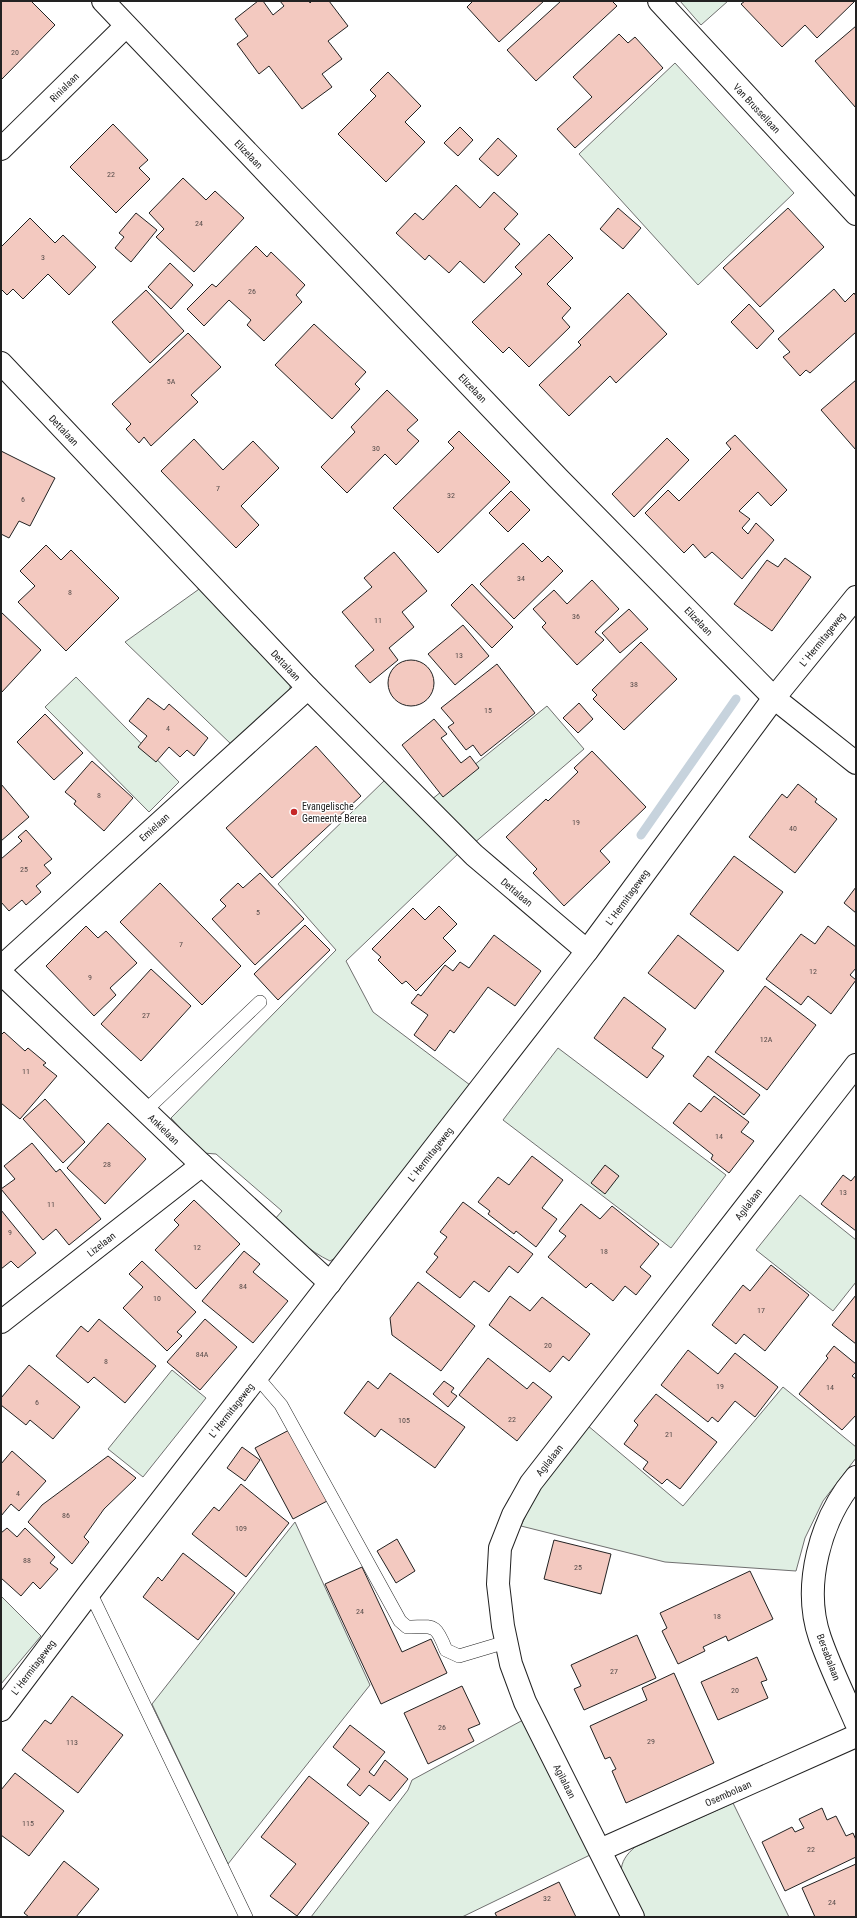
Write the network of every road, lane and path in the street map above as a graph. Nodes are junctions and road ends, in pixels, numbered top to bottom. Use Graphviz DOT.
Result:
graph roads {
  1 [pos="103,1"];
  2 [pos="659,1"];
  3 [pos="126,26"];
  4 [pos="1,149"];
  5 [pos="856,214"];
  6 [pos="1,363"];
  7 [pos="856,597"];
  8 [pos="308,688"];
  9 [pos="774,698"];
  10 [pos="856,763"];
  11 [pos="587,951"];
  12 [pos="1,967"];
  13 [pos="1,973"];
  14 [pos="260,1002"];
  15 [pos="856,1065"];
  16 [pos="145,1111"];
  17 [pos="202,1165"];
  18 [pos="330,1284"];
  19 [pos="1,1322"];
  20 [pos="257,1377"];
  21 [pos="856,1477"];
  22 [pos="90,1592"];
  23 [pos="506,1642"];
  24 [pos="1,1710"];
  25 [pos="856,1723"];
  26 [pos="856,1736"];
  27 [pos="600,1850"];
  28 [pos="246,1917"];
  29 [pos="633,1917"];
  1 -- 3 [label="street, Elizelaan"];
  2 -- 5 [label="street, Van Brussellaan"];
  3 -- 4 [label="street, Rinialaan"];
  3 -- 9 [label="street, Elizelaan"];
  6 -- 8 [label="street, Dettalaan"];
  7 -- 9 [label="street, L' Hermitageweg"];
  8 -- 11 [label="street, Dettalaan"];
  8 -- 12 [label="street, Emielaan"];
  9 -- 10 [label="street, Elizelaan"];
  9 -- 11 [label="street, L' Hermitageweg"];
  11 -- 18 [label="street, L' Hermitageweg"];
  13 -- 16 [label="street, Ankielaan"];
  14 -- 16 [label="lane"];
  15 -- 23 [label="street, Agilalaan"];
  16 -- 17 [label="street, Ankielaan"];
  17 -- 18 [label="street, Ankielaan"];
  17 -- 19 [label="street, Lizelaan"];
  18 -- 20 [label="street, L' Hermitageweg"];
  20 -- 22 [label="street, L' Hermitageweg"];
  20 -- 23 [label="lane"];
  21 -- 25 [label="street, Bersabalaan"];
  22 -- 24 [label="street, L' Hermitageweg"];
  22 -- 28 [label="lane"];
  23 -- 27 [label="street, Agilalaan"];
  26 -- 27 [label="street, Osembolaan"];
  27 -- 29 [label="street, Agilalaan"];
}
